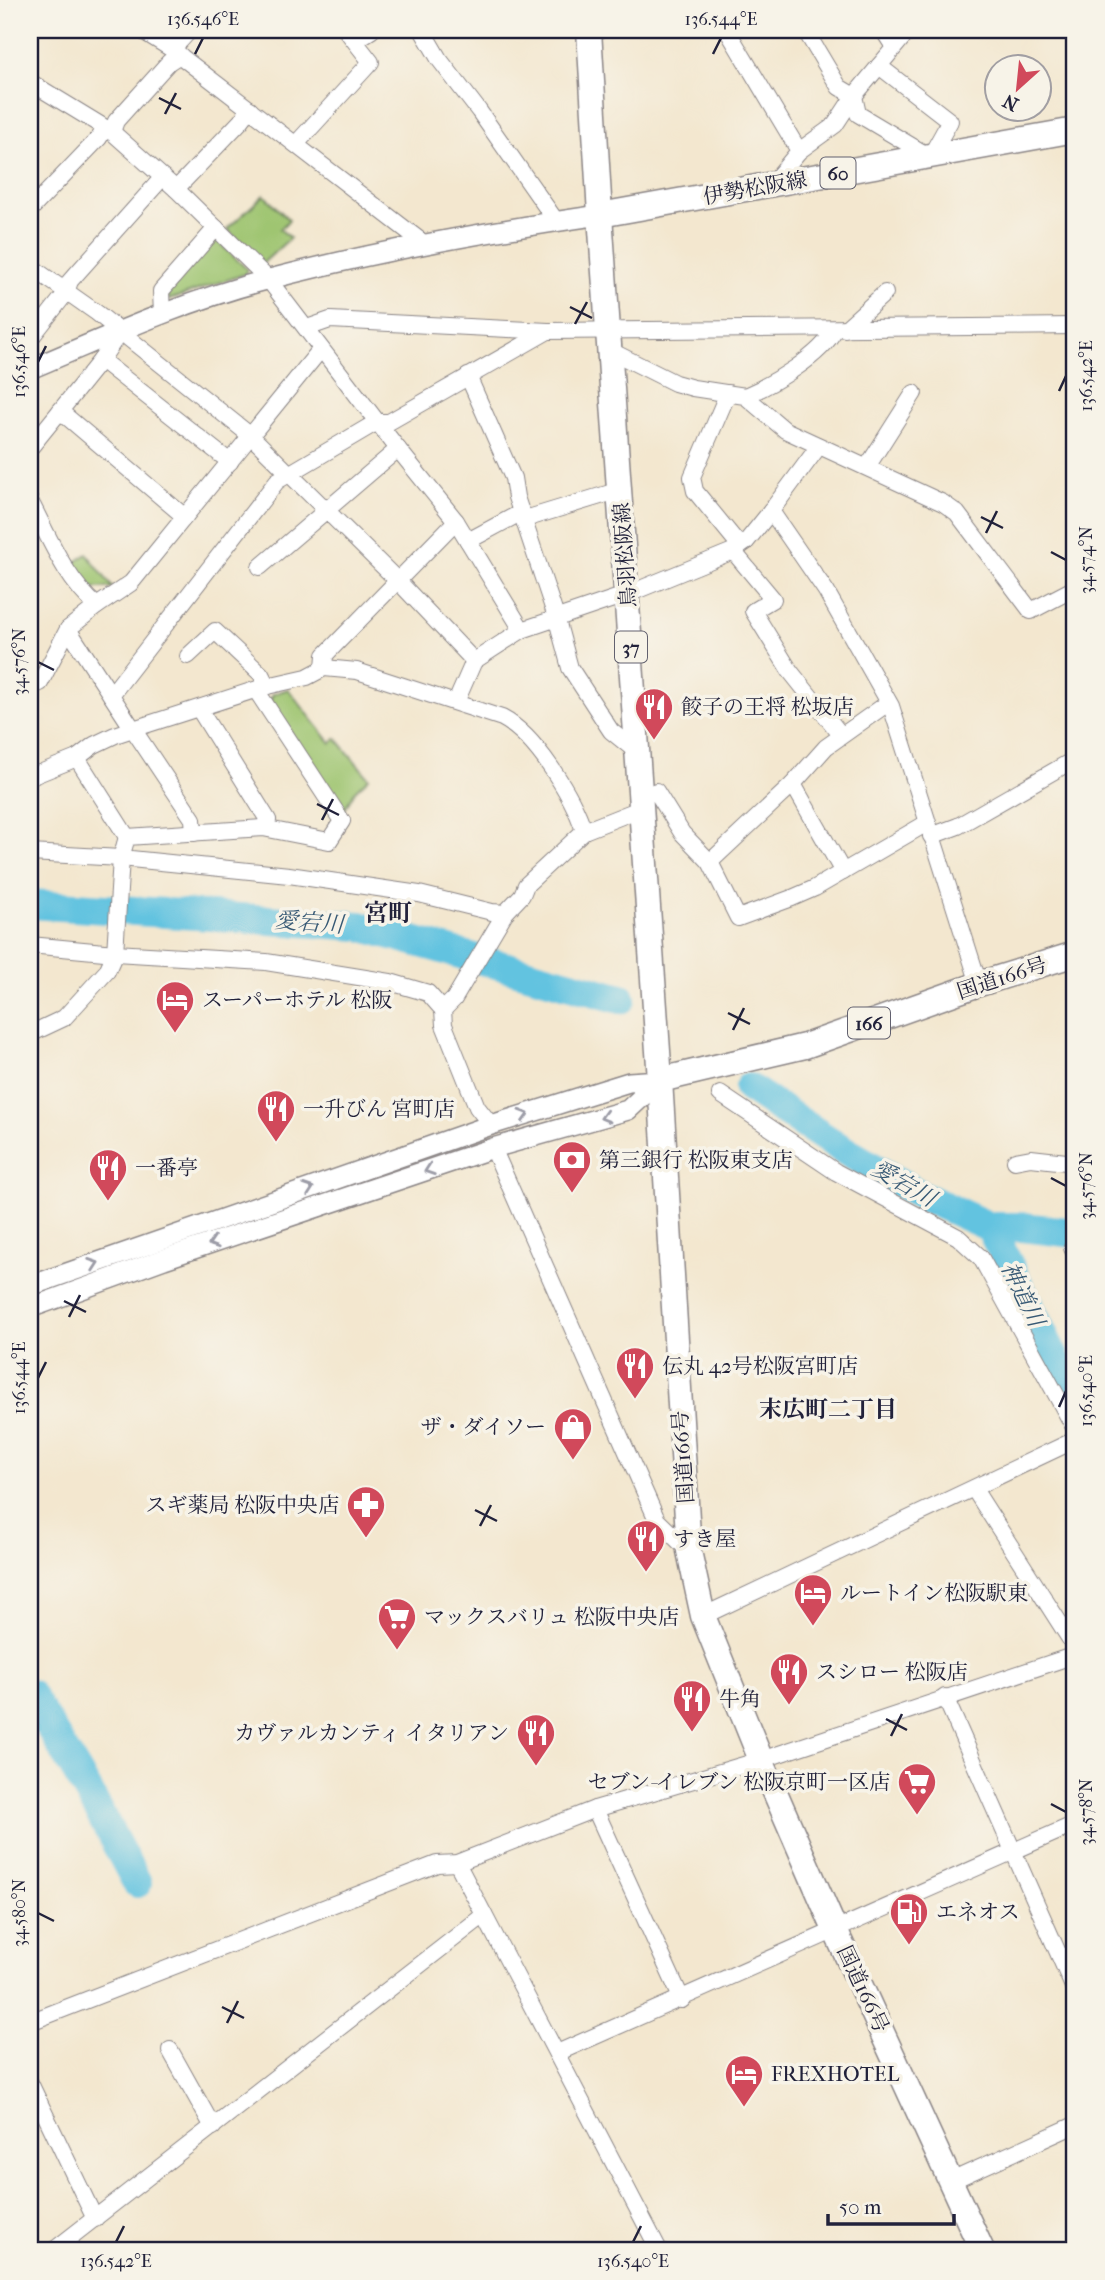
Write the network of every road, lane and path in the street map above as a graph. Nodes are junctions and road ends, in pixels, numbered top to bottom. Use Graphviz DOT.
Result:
graph roads {
  1 [pos="141,30"];
  2 [pos="190,30"];
  3 [pos="372,30"];
  4 [pos="422,30"];
  5 [pos="589,30"];
  6 [pos="727,30"];
  7 [pos="805,30"];
  8 [pos="883,30"];
  9 [pos="909,30"];
  10 [pos="351,35"];
  11 [pos="894,47"];
  12 [pos="175,51"];
  13 [pos="879,66"];
  14 [pos="30,82"];
  15 [pos="853,96"];
  16 [pos="250,109"];
  17 [pos="108,130"];
  18 [pos="1075,130"];
  19 [pos="296,144"];
  20 [pos="799,151"];
  21 [pos="930,157"];
  22 [pos="163,177"];
  23 [pos="771,185"];
  24 [pos="176,189"];
  25 [pos="30,209"];
  26 [pos="600,215"];
  27 [pos="556,221"];
  28 [pos="216,228"];
  29 [pos="426,245"];
  30 [pos="30,266"];
  31 [pos="268,279"];
  32 [pos="66,293"];
  33 [pos="886,293"];
  34 [pos="1075,312"];
  35 [pos="162,315"];
  36 [pos="1069,326"];
  37 [pos="307,328"];
  38 [pos="840,329"];
  39 [pos="548,331"];
  40 [pos="120,332"];
  41 [pos="30,338"];
  42 [pos="610,340"];
  43 [pos="321,349"];
  44 [pos="102,360"];
  45 [pos="30,369"];
  46 [pos="468,376"];
  47 [pos="728,393"];
  48 [pos="914,393"];
  49 [pos="745,396"];
  50 [pos="60,411"];
  51 [pos="377,422"];
  52 [pos="251,436"];
  53 [pos="819,446"];
  54 [pos="30,449"];
  55 [pos="398,449"];
  56 [pos="230,462"];
  57 [pos="867,467"];
  58 [pos="289,472"];
  59 [pos="620,490"];
  60 [pos="30,501"];
  61 [pos="328,510"];
  62 [pos="771,510"];
  63 [pos="524,515"];
  64 [pos="185,517"];
  65 [pos="456,521"];
  66 [pos="468,541"];
  67 [pos="736,549"];
  68 [pos="260,567"];
  69 [pos="398,581"];
  70 [pos="628,594"];
  71 [pos="1073,594"];
  72 [pos="96,606"];
  73 [pos="557,620"];
  74 [pos="68,629"];
  75 [pos="522,630"];
  76 [pos="188,656"];
  77 [pos="474,661"];
  78 [pos="324,668"];
  79 [pos="30,687"];
  80 [pos="262,688"];
  81 [pos="111,695"];
  82 [pos="456,702"];
  83 [pos="888,703"];
  84 [pos="198,709"];
  85 [pos="133,729"];
  86 [pos="841,735"];
  87 [pos="637,752"];
  88 [pos="76,758"];
  89 [pos="1075,759"];
  90 [pos="30,776"];
  91 [pos="793,784"];
  92 [pos="642,802"];
  93 [pos="263,828"];
  94 [pos="929,830"];
  95 [pos="583,831"];
  96 [pos="194,833"];
  97 [pos="127,837"];
  98 [pos="30,853"];
  99 [pos="121,858"];
  100 [pos="710,862"];
  101 [pos="843,872"];
  102 [pos="503,918"];
  103 [pos="30,946"];
  104 [pos="115,953"];
  105 [pos="1075,954"];
  106 [pos="979,984"];
  107 [pos="449,1004"];
  108 [pos="30,1034"];
  109 [pos="660,1080"];
  110 [pos="720,1094"];
  111 [pos="491,1125"];
  112 [pos="494,1148"];
  113 [pos="1015,1161"];
  114 [pos="1075,1163"];
  115 [pos="30,1286"];
  116 [pos="30,1308"];
  117 [pos="1075,1429"];
  118 [pos="1075,1440"];
  119 [pos="974,1489"];
  120 [pos="689,1551"];
  121 [pos="703,1616"];
  122 [pos="1075,1647"];
  123 [pos="1075,1655"];
  124 [pos="945,1697"];
  125 [pos="761,1760"];
  126 [pos="595,1809"];
  127 [pos="1075,1824"];
  128 [pos="1015,1852"];
  129 [pos="457,1863"];
  130 [pos="484,1915"];
  131 [pos="835,1930"];
  132 [pos="1075,1991"];
  133 [pos="682,2000"];
  134 [pos="30,2022"];
  135 [pos="170,2050"];
  136 [pos="557,2053"];
  137 [pos="30,2082"];
  138 [pos="1075,2125"];
  139 [pos="213,2127"];
  140 [pos="951,2180"];
  141 [pos="96,2219"];
  142 [pos="54,2250"];
  143 [pos="659,2250"];
  144 [pos="982,2250"];
  1 -- 12 [label="street"];
  2 -- 12 [label="street"];
  3 -- 10 [label="street"];
  4 -- 27 [label="street"];
  5 -- 26 [label="main road, 鳥羽松阪線 / 37"];
  6 -- 20 [label="street"];
  7 -- 15 [label="street"];
  8 -- 11 [label="street"];
  9 -- 11 [label="street"];
  10 -- 19 [label="street"];
  11 -- 13 [label="street"];
  12 -- 16 [label="street"];
  12 -- 17 [label="street"];
  13 -- 15 [label="street"];
  13 -- 21 [label="street"];
  14 -- 17 [label="street"];
  15 -- 20 [label="street"];
  15 -- 21 [label="street"];
  16 -- 19 [label="street"];
  16 -- 24 [label="street"];
  17 -- 22 [label="street"];
  17 -- 25 [label="street"];
  18 -- 21 [label="main road, 伊勢松阪線 / 60"];
  19 -- 29 [label="street"];
  20 -- 23 [label="street"];
  21 -- 23 [label="main road, 伊勢松阪線 / 60"];
  22 -- 24 [label="street"];
  22 -- 32 [label="street"];
  23 -- 26 [label="main road, 伊勢松阪線 / 60"];
  24 -- 28 [label="street"];
  26 -- 27 [label="street"];
  26 -- 42 [label="main road, 鳥羽松阪線 / 37"];
  27 -- 29 [label="street"];
  28 -- 31 [label="street"];
  28 -- 35 [label="street"];
  29 -- 31 [label="street"];
  30 -- 32 [label="street"];
  31 -- 35 [label="street"];
  31 -- 37 [label="street"];
  32 -- 40 [label="street"];
  32 -- 41 [label="street"];
  33 -- 38 [label="street"];
  34 -- 36 [label="street"];
  35 -- 40 [label="street"];
  36 -- 38 [label="street"];
  37 -- 39 [label="street"];
  37 -- 43 [label="street"];
  38 -- 42 [label="street"];
  38 -- 49 [label="street"];
  39 -- 42 [label="street"];
  39 -- 46 [label="street"];
  40 -- 44 [label="street"];
  40 -- 45 [label="street"];
  40 -- 52 [label="street"];
  42 -- 47 [label="street"];
  42 -- 59 [label="main road, 鳥羽松阪線 / 37"];
  43 -- 51 [label="street"];
  43 -- 52 [label="street"];
  44 -- 50 [label="street"];
  44 -- 56 [label="street"];
  46 -- 51 [label="street"];
  46 -- 63 [label="street"];
  47 -- 49 [label="street"];
  47 -- 67 [label="street"];
  48 -- 57 [label="street"];
  49 -- 53 [label="street"];
  50 -- 54 [label="street"];
  50 -- 64 [label="street"];
  51 -- 55 [label="street"];
  51 -- 58 [label="street"];
  52 -- 56 [label="street"];
  52 -- 58 [label="street"];
  53 -- 57 [label="street"];
  53 -- 62 [label="street"];
  55 -- 61 [label="street"];
  55 -- 65 [label="street"];
  56 -- 64 [label="street"];
  57 -- 71 [label="street"];
  58 -- 61 [label="street"];
  58 -- 81 [label="street"];
  59 -- 63 [label="street"];
  59 -- 70 [label="main road, 鳥羽松阪線 / 37"];
  60 -- 72 [label="street"];
  61 -- 68 [label="street"];
  61 -- 69 [label="street"];
  62 -- 67 [label="street"];
  62 -- 83 [label="street"];
  63 -- 66 [label="street"];
  63 -- 73 [label="street"];
  64 -- 72 [label="street"];
  65 -- 66 [label="street"];
  65 -- 69 [label="street"];
  66 -- 75 [label="street"];
  67 -- 70 [label="street"];
  67 -- 86 [label="street"];
  69 -- 77 [label="street"];
  69 -- 78 [label="street"];
  70 -- 73 [label="street"];
  70 -- 87 [label="main road, 鳥羽松阪線 / 37"];
  72 -- 74 [label="street"];
  73 -- 75 [label="street"];
  73 -- 87 [label="street"];
  74 -- 79 [label="street"];
  74 -- 81 [label="street"];
  75 -- 77 [label="street"];
  76 -- 80 [label="street"];
  77 -- 82 [label="street"];
  78 -- 80 [label="street"];
  78 -- 82 [label="street"];
  80 -- 84 [label="street"];
  80 -- 93 [label="street"];
  81 -- 85 [label="street"];
  82 -- 95 [label="street"];
  83 -- 86 [label="street"];
  83 -- 94 [label="street"];
  84 -- 85 [label="street"];
  84 -- 93 [label="street"];
  85 -- 88 [label="street"];
  85 -- 96 [label="street"];
  86 -- 91 [label="street"];
  87 -- 92 [label="main road, 鳥羽松阪線 / 37"];
  88 -- 90 [label="street"];
  88 -- 97 [label="street"];
  89 -- 94 [label="street"];
  91 -- 100 [label="street"];
  91 -- 101 [label="street"];
  92 -- 95 [label="street"];
  92 -- 100 [label="street"];
  92 -- 109 [label="main road, 鳥羽松阪線 / 37"];
  93 -- 96 [label="street"];
  94 -- 101 [label="street"];
  94 -- 106 [label="street"];
  95 -- 102 [label="street"];
  96 -- 97 [label="street"];
  97 -- 99 [label="street"];
  98 -- 99 [label="street"];
  99 -- 102 [label="street"];
  99 -- 104 [label="street"];
  100 -- 101 [label="street"];
  102 -- 107 [label="street"];
  103 -- 104 [label="street"];
  104 -- 107 [label="street"];
  104 -- 108 [label="street"];
  105 -- 106 [label="main road, 国道166号 / 166"];
  106 -- 109 [label="main road, 国道166号 / 166"];
  107 -- 111 [label="street"];
  111 -- 109 [label="street, one-way"];
  109 -- 112 [label="street, one-way"];
  109 -- 120 [label="main road, 国道166号"];
  110 -- 117 [label="street"];
  115 -- 111 [label="street, one-way"];
  112 -- 116 [label="street, one-way"];
  112 -- 120 [label="street"];
  113 -- 114 [label="street"];
  118 -- 119 [label="street"];
  119 -- 121 [label="street"];
  119 -- 122 [label="street"];
  120 -- 121 [label="main road, 国道166号"];
  121 -- 125 [label="main road, 国道166号"];
  123 -- 124 [label="street"];
  124 -- 125 [label="street"];
  124 -- 128 [label="street"];
  125 -- 126 [label="street"];
  125 -- 131 [label="main road, 国道166号"];
  126 -- 129 [label="street"];
  126 -- 133 [label="street"];
  127 -- 128 [label="street"];
  128 -- 131 [label="street"];
  128 -- 132 [label="street"];
  129 -- 130 [label="street"];
  129 -- 134 [label="street"];
  130 -- 136 [label="street"];
  130 -- 139 [label="street"];
  131 -- 133 [label="street"];
  131 -- 140 [label="main road, 国道166号"];
  133 -- 136 [label="street"];
  135 -- 139 [label="street"];
  136 -- 143 [label="street"];
  137 -- 141 [label="street"];
  138 -- 140 [label="street"];
  139 -- 141 [label="street"];
  140 -- 144 [label="main road, 国道166号"];
  141 -- 142 [label="street"];
}
